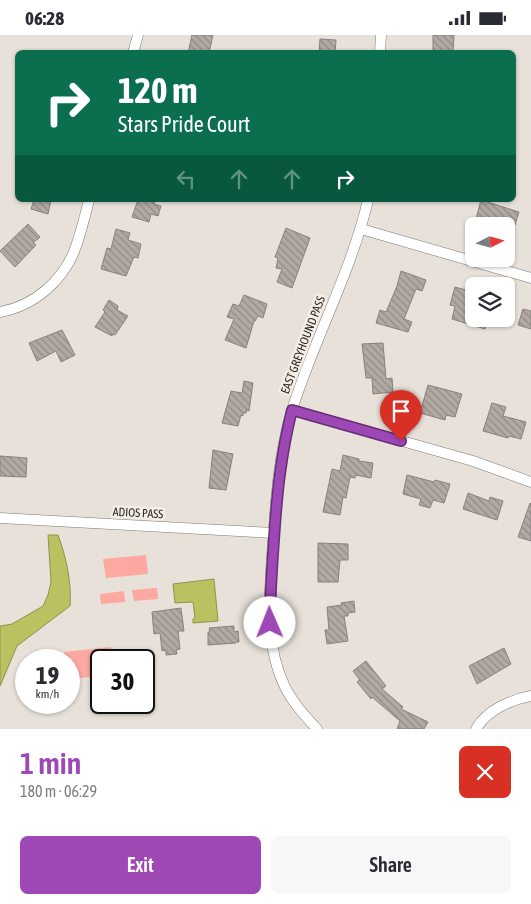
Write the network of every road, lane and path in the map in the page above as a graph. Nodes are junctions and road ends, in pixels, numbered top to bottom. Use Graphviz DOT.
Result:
graph roads {
  1 [pos="138,35"];
  2 [pos="381,35"];
  3 [pos="134,50"];
  4 [pos="380,50"];
  5 [pos="89,202"];
  6 [pos="368,202"];
  7 [pos="361,229"];
  8 [pos="531,279"];
  9 [pos="0,312"];
  10 [pos="292,410"];
  11 [pos="531,482"];
  12 [pos="0,517"];
  13 [pos="274,533"];
  14 [pos="531,696"];
  15 [pos="317,729"];
  16 [pos="476,729"];
  1 -- 3 [label="street"];
  2 -- 4 [label="street"];
  5 -- 9 [label="street"];
  6 -- 7 [label="street, EAST GREYHOUND PASS"];
  7 -- 8 [label="street"];
  7 -- 10 [label="street, EAST GREYHOUND PASS"];
  10 -- 11 [label="street"];
  10 -- 13 [label="street, EAST GREYHOUND PASS"];
  12 -- 13 [label="street, ADIOS PASS"];
  13 -- 15 [label="street, EAST GREYHOUND PASS"];
  14 -- 16 [label="street"];
}
